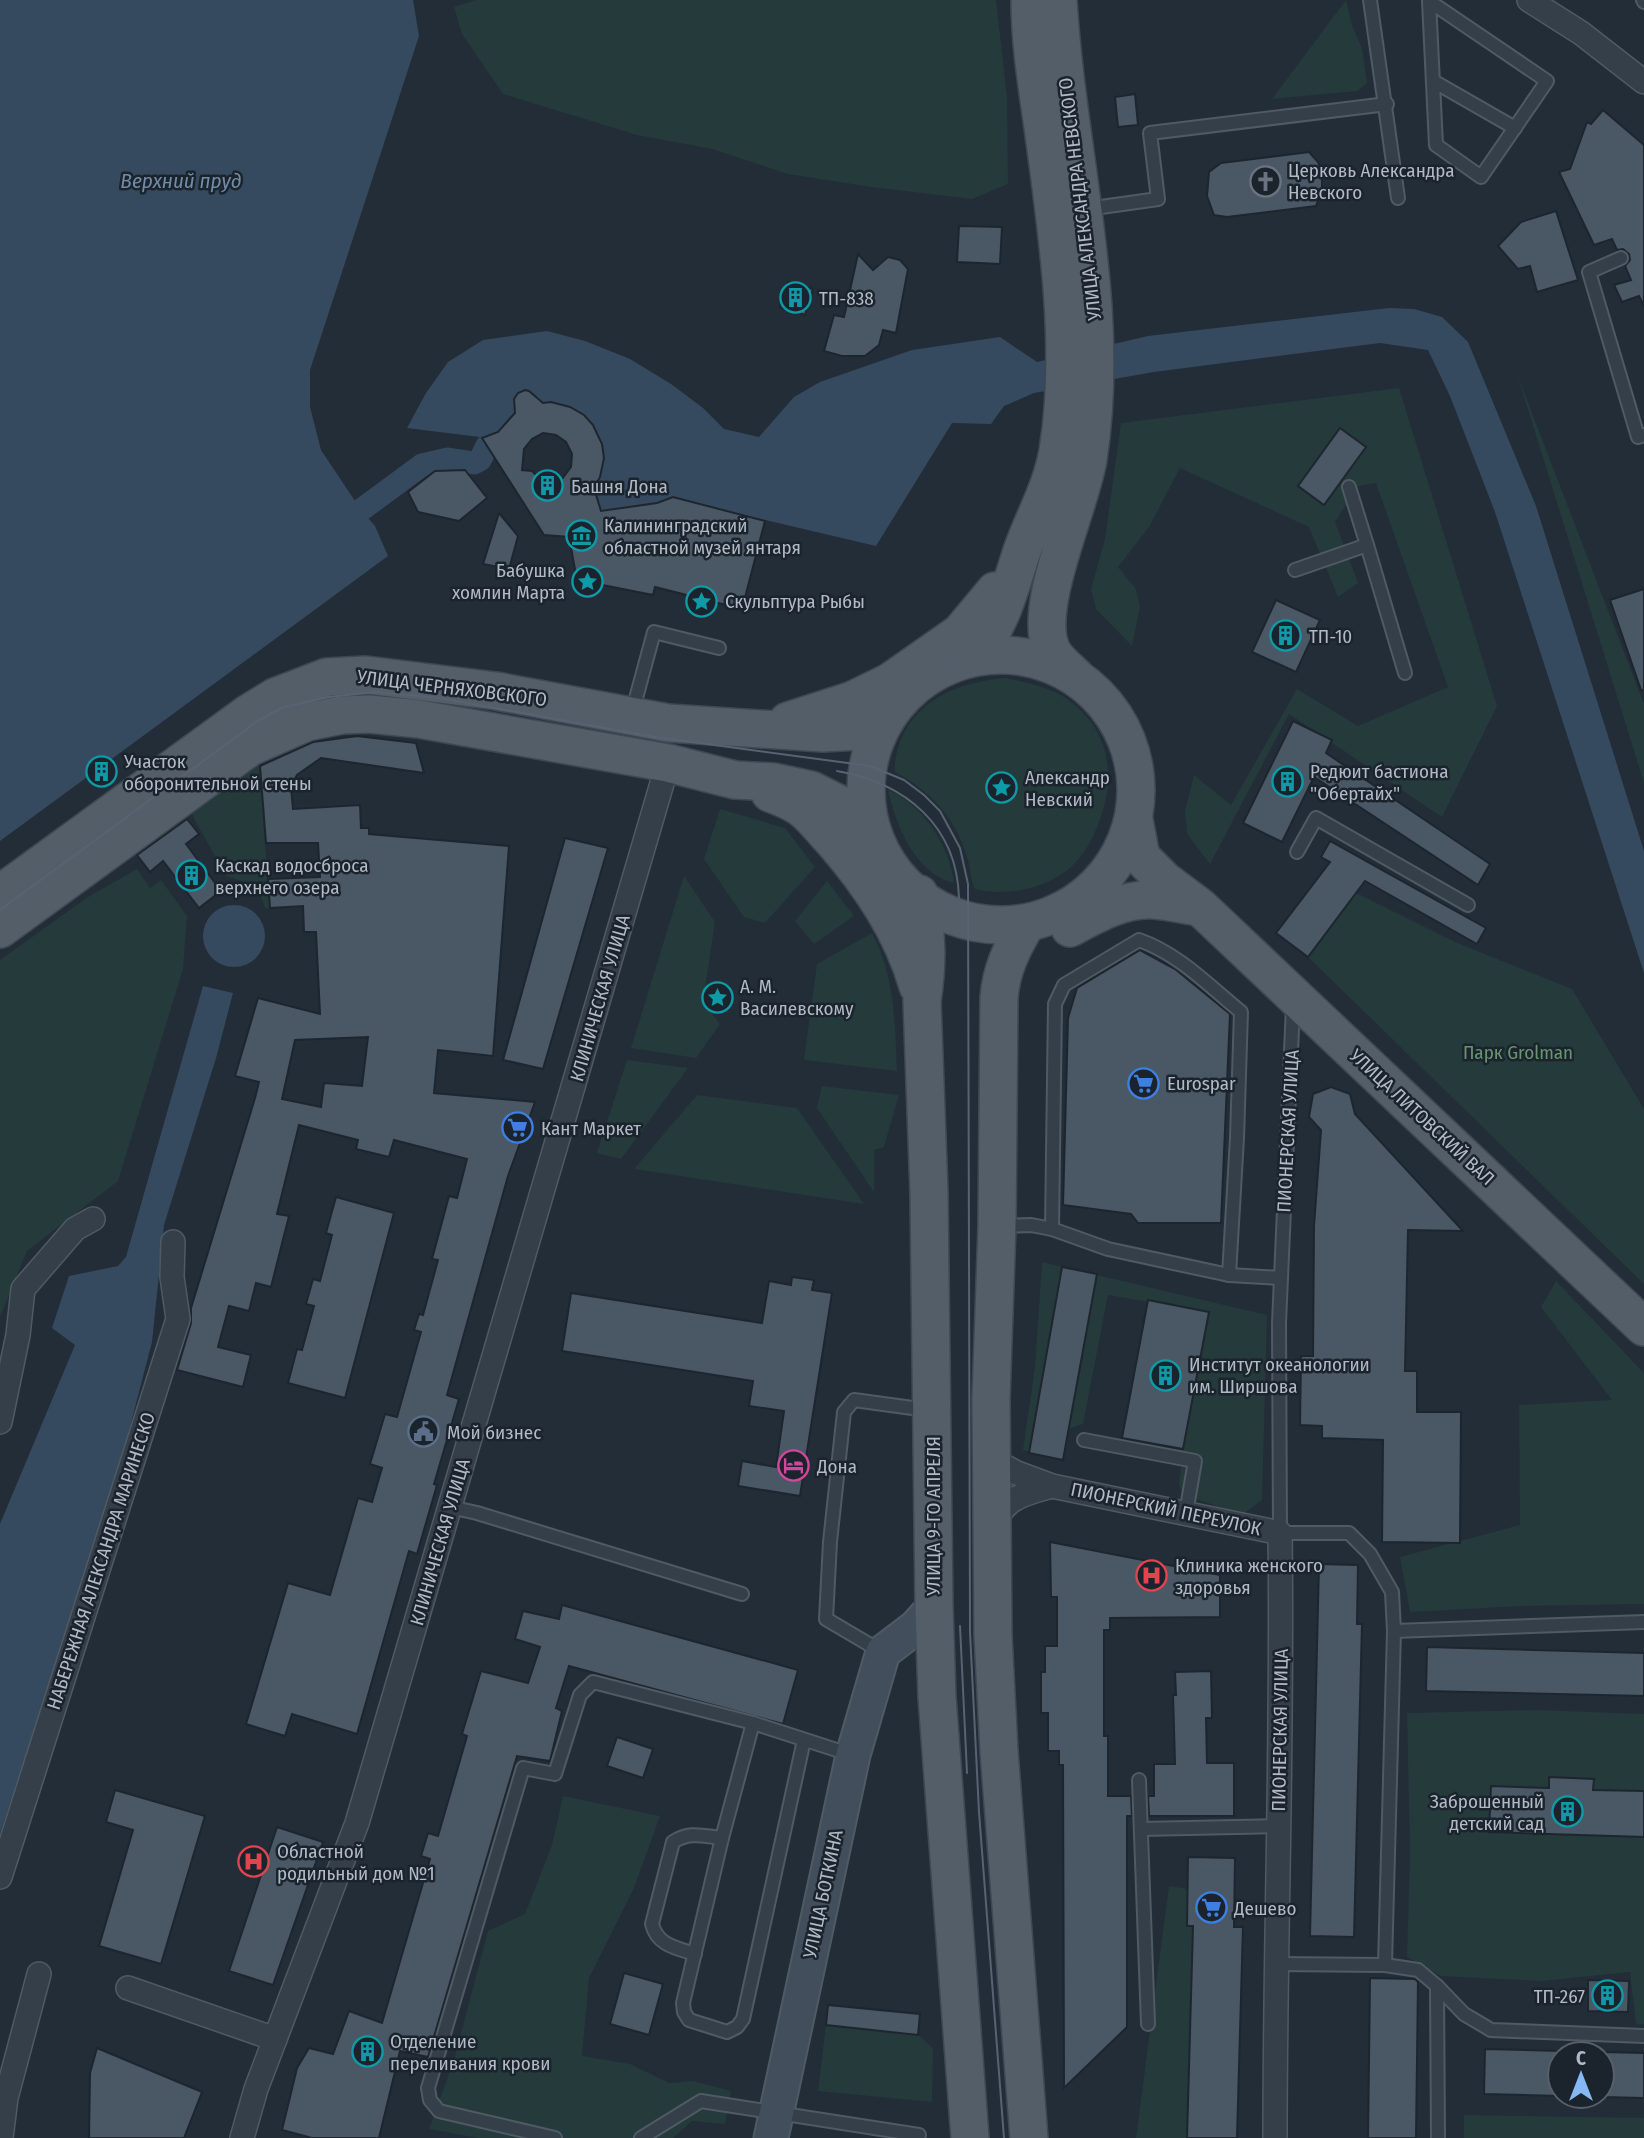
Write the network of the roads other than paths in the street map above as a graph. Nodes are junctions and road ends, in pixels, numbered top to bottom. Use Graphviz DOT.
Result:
graph roads {
  1 [pos="1030,0"];
  2 [pos="1058,0"];
  3 [pos="1370,0"];
  4 [pos="1430,1"];
  5 [pos="1538,2"];
  6 [pos="1433,81"];
  7 [pos="1644,82"];
  8 [pos="1387,104"];
  9 [pos="1515,128"];
  10 [pos="1398,198"];
  11 [pos="1101,207"];
  12 [pos="1621,258"];
  13 [pos="1080,336"];
  14 [pos="1078,401"];
  15 [pos="1644,435"];
  16 [pos="1349,487"];
  17 [pos="1367,545"];
  18 [pos="1023,550"];
  19 [pos="1295,570"];
  20 [pos="1056,575"];
  21 [pos="719,648"];
  22 [pos="974,657"];
  23 [pos="1405,673"];
  24 [pos="1075,676"];
  25 [pos="631,716"];
  26 [pos="883,720"];
  27 [pos="726,728"];
  28 [pos="666,771"];
  29 [pos="735,780"];
  30 [pos="1134,820"];
  31 [pos="868,827"];
  32 [pos="1297,852"];
  33 [pos="1093,891"];
  34 [pos="0,894"];
  35 [pos="919,894"];
  36 [pos="1468,905"];
  37 [pos="1199,907"];
  38 [pos="1025,926"];
  39 [pos="0,929"];
  40 [pos="1293,996"];
  41 [pos="999,999"];
  42 [pos="922,1001"];
  43 [pos="93,1219"];
  44 [pos="997,1226"];
  45 [pos="1052,1229"];
  46 [pos="173,1242"];
  47 [pos="1281,1273"];
  48 [pos="1229,1275"];
  49 [pos="1644,1327"];
  50 [pos="932,1410"];
  51 [pos="0,1422"];
  52 [pos="1084,1440"];
  53 [pos="990,1459"];
  54 [pos="1052,1486"];
  55 [pos="450,1507"];
  56 [pos="1186,1513"];
  57 [pos="1280,1533"];
  58 [pos="991,1535"];
  59 [pos="742,1594"];
  60 [pos="934,1606"];
  61 [pos="1644,1622"];
  62 [pos="1394,1631"];
  63 [pos="883,1653"];
  64 [pos="936,1687"];
  65 [pos="753,1723"];
  66 [pos="804,1740"];
  67 [pos="853,1755"];
  68 [pos="1139,1780"];
  69 [pos="1278,1826"];
  70 [pos="1141,1829"];
  71 [pos="722,1838"];
  72 [pos="0,1877"];
  73 [pos="695,1954"];
  74 [pos="1276,1964"];
  75 [pos="1385,1965"];
  76 [pos="39,1974"];
  77 [pos="1437,1986"];
  78 [pos="128,1988"];
  79 [pos="1148,2024"];
  80 [pos="1644,2036"];
  81 [pos="275,2039"];
  82 [pos="773,2126"];
  83 [pos="919,2135"];
  84 [pos="1,2138"];
  85 [pos="242,2138"];
  86 [pos="555,2138"];
  87 [pos="641,2138"];
  88 [pos="970,2138"];
  89 [pos="1029,2138"];
  90 [pos="1275,2138"];
  91 [pos="1438,2138"];
  1 -- 13 [label="main road, УЛИЦА АЛЕКСАНДРА НЕВСКОГО"];
  2 -- 13 [label="main road, УЛИЦА АЛЕКСАНДРА НЕВСКОГО"];
  3 -- 8 [label="lane"];
  4 -- 6 [label="lane"];
  4 -- 9 [label="lane"];
  5 -- 7 [label="street"];
  6 -- 9 [label="lane"];
  6 -- 9 [label="lane"];
  8 -- 10 [label="lane"];
  8 -- 11 [label="lane"];
  12 -- 15 [label="lane"];
  13 -- 14 [label="main road, УЛИЦА АЛЕКСАНДРА НЕВСКОГО"];
  14 -- 18 [label="main road, УЛИЦА АЛЕКСАНДРА НЕВСКОГО"];
  14 -- 20 [label="main road, УЛИЦА АЛЕКСАНДРА НЕВСКОГО"];
  16 -- 17 [label="lane"];
  17 -- 19 [label="lane"];
  17 -- 23 [label="lane"];
  18 -- 22 [label="main road, УЛИЦА АЛЕКСАНДРА НЕВСКОГО"];
  18 -- 27 [label="main road"];
  20 -- 24 [label="main road, УЛИЦА АЛЕКСАНДРА НЕВСКОГО"];
  20 -- 37 [label="main road"];
  21 -- 25 [label="lane"];
  22 -- 24 [label="main road"];
  22 -- 26 [label="main road"];
  24 -- 30 [label="main road, УЛИЦА АЛЕКСАНДРА НЕВСКОГО"];
  25 -- 27 [label="main road, УЛИЦА ЧЕРНЯХОВСКОГО"];
  25 -- 34 [label="main road, УЛИЦА ЧЕРНЯХОВСКОГО"];
  26 -- 27 [label="main road, УЛИЦА ЧЕРНЯХОВСКОГО"];
  26 -- 31 [label="main road"];
  28 -- 29 [label="main road, УЛИЦА ЧЕРНЯХОВСКОГО"];
  28 -- 39 [label="main road, УЛИЦА ЧЕРНЯХОВСКОГО"];
  28 -- 55 [label="street, КЛИНИЧЕСКАЯ УЛИЦА"];
  29 -- 31 [label="main road, УЛИЦА ЧЕРНЯХОВСКОГО"];
  29 -- 42 [label="main road"];
  30 -- 33 [label="main road"];
  30 -- 37 [label="main road, УЛИЦА ЛИТОВСКИЙ ВАЛ"];
  31 -- 35 [label="main road"];
  32 -- 36 [label="lane"];
  33 -- 37 [label="main road, УЛИЦА ЛИТОВСКИЙ ВАЛ"];
  33 -- 38 [label="main road"];
  35 -- 38 [label="main road"];
  35 -- 42 [label="main road, УЛИЦА 9-ГО АПРЕЛЯ"];
  37 -- 40 [label="main road, УЛИЦА ЛИТОВСКИЙ ВАЛ"];
  37 -- 41 [label="main road"];
  38 -- 41 [label="main road"];
  40 -- 47 [label="lane, ПИОНЕРСКАЯ УЛИЦА"];
  40 -- 49 [label="main road, УЛИЦА ЛИТОВСКИЙ ВАЛ"];
  41 -- 44 [label="main road"];
  42 -- 50 [label="main road, УЛИЦА 9-ГО АПРЕЛЯ"];
  43 -- 51 [label="street"];
  44 -- 45 [label="lane"];
  44 -- 53 [label="main road"];
  45 -- 48 [label="lane"];
  45 -- 48 [label="lane"];
  46 -- 72 [label="street, НАБЕРЕЖНАЯ АЛЕКСАНДРА МАРИНЕСКО"];
  47 -- 48 [label="lane"];
  47 -- 57 [label="lane, ПИОНЕРСКАЯ УЛИЦА"];
  50 -- 60 [label="main road, УЛИЦА 9-ГО АПРЕЛЯ"];
  50 -- 63 [label="lane"];
  52 -- 56 [label="lane"];
  53 -- 54 [label="street, ПИОНЕРСКИЙ ПЕРЕУЛОК"];
  53 -- 58 [label="main road"];
  54 -- 56 [label="street, ПИОНЕРСКИЙ ПЕРЕУЛОК"];
  54 -- 58 [label="street, ПИОНЕРСКИЙ ПЕРЕУЛОК"];
  55 -- 59 [label="lane"];
  55 -- 81 [label="street, КЛИНИЧЕСКАЯ УЛИЦА"];
  56 -- 57 [label="street, ПИОНЕРСКИЙ ПЕРЕУЛОК"];
  57 -- 62 [label="lane"];
  57 -- 69 [label="street, ПИОНЕРСКАЯ УЛИЦА"];
  58 -- 89 [label="main road"];
  60 -- 63 [label="street"];
  60 -- 64 [label="main road, УЛИЦА 9-ГО АПРЕЛЯ"];
  61 -- 62 [label="lane"];
  62 -- 75 [label="lane"];
  63 -- 64 [label="street"];
  63 -- 67 [label="street, УЛИЦА БОТКИНА"];
  64 -- 88 [label="main road, УЛИЦА 9-ГО АПРЕЛЯ"];
  65 -- 66 [label="lane"];
  65 -- 71 [label="lane"];
  65 -- 86 [label="lane"];
  66 -- 67 [label="lane"];
  66 -- 73 [label="lane"];
  67 -- 82 [label="street, УЛИЦА БОТКИНА"];
  68 -- 70 [label="lane"];
  69 -- 70 [label="lane"];
  69 -- 74 [label="street, ПИОНЕРСКАЯ УЛИЦА"];
  70 -- 79 [label="lane"];
  71 -- 73 [label="lane"];
  71 -- 73 [label="lane"];
  74 -- 75 [label="lane"];
  74 -- 90 [label="street, ПИОНЕРСКАЯ УЛИЦА"];
  75 -- 77 [label="lane"];
  76 -- 84 [label="street"];
  77 -- 80 [label="lane"];
  77 -- 91 [label="lane"];
  78 -- 81 [label="street"];
  81 -- 85 [label="street, КЛИНИЧЕСКАЯ УЛИЦА"];
  82 -- 83 [label="lane"];
  82 -- 87 [label="lane"];
}
